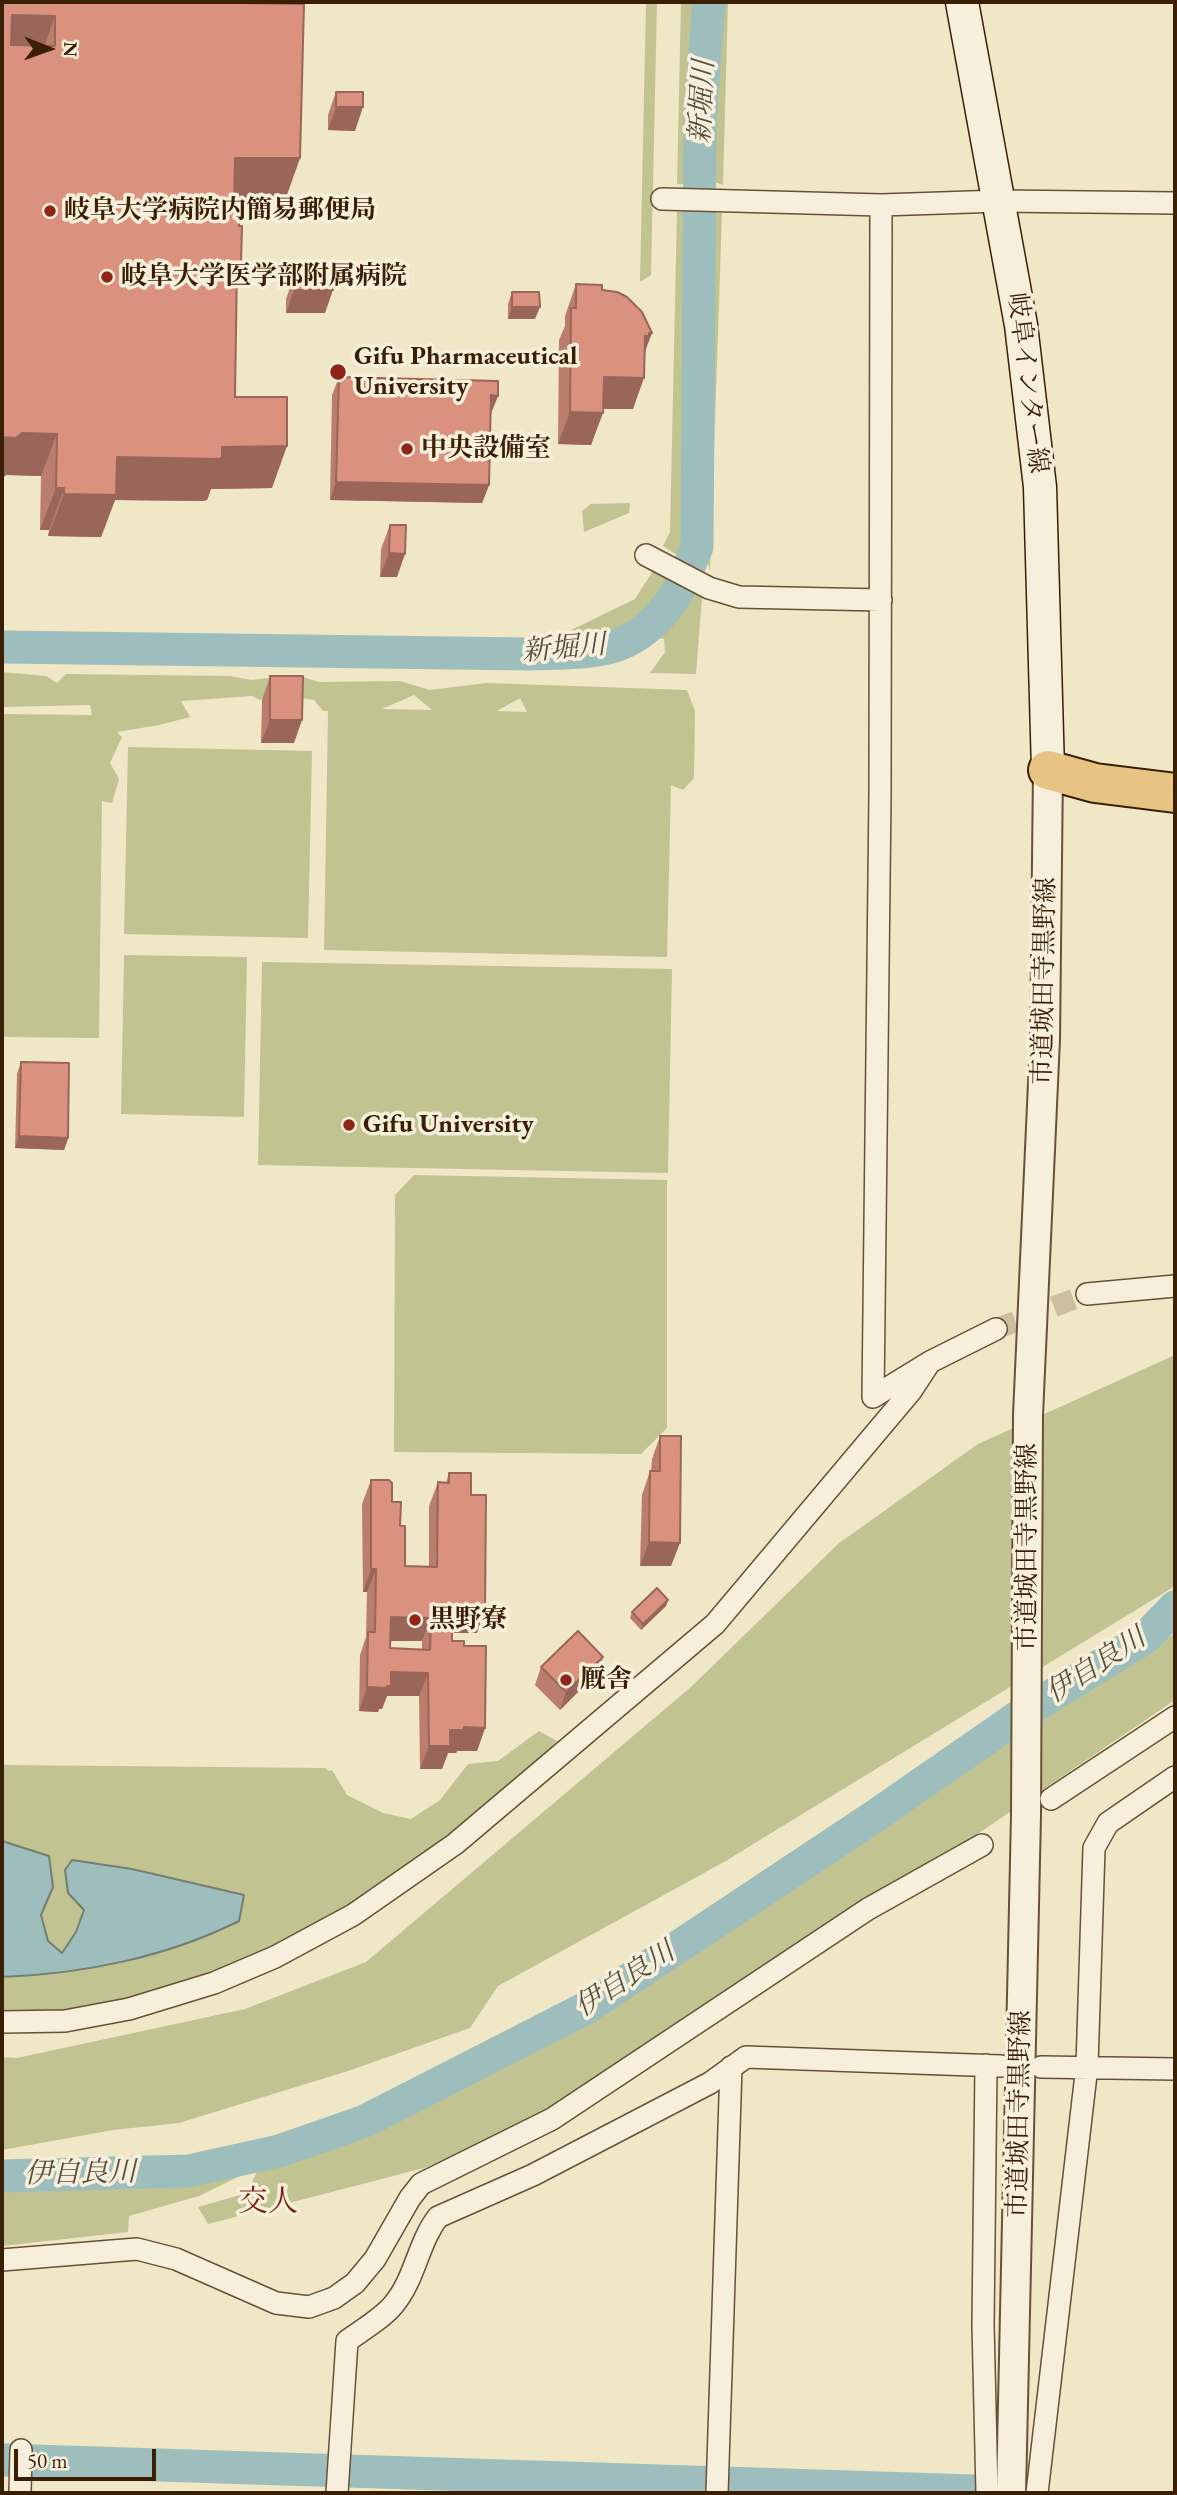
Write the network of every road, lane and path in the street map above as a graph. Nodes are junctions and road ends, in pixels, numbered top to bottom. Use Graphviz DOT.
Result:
graph roads {
  1 [pos="962,2"];
  2 [pos="662,200"];
  3 [pos="1000,201"];
  4 [pos="1175,203"];
  5 [pos="881,205"];
  6 [pos="646,555"];
  7 [pos="881,600"];
  8 [pos="1048,770"];
  9 [pos="1175,772"];
  10 [pos="1175,793"];
  11 [pos="1175,1286"];
  12 [pos="1087,1294"];
  13 [pos="996,1329"];
  14 [pos="930,1362"];
  15 [pos="1175,1717"];
  16 [pos="1175,1777"];
  17 [pos="1051,1799"];
  18 [pos="982,1844"];
  19 [pos="2,2022"];
  20 [pos="1087,2066"];
  21 [pos="731,2067"];
  22 [pos="1041,2067"];
  23 [pos="1175,2069"];
  24 [pos="2,2260"];
  25 [pos="21,2450"];
  26 [pos="20,2493"];
  27 [pos="337,2493"];
  28 [pos="717,2493"];
  29 [pos="987,2493"];
  30 [pos="1011,2493"];
  31 [pos="1037,2493"];
  1 -- 3 [label="main road, 岐阜インター線"];
  2 -- 5 [label="street"];
  3 -- 4 [label="street"];
  3 -- 5 [label="street"];
  3 -- 8 [label="main road, 岐阜インター線"];
  5 -- 7 [label="street"];
  6 -- 7 [label="street"];
  7 -- 14 [label="street"];
  8 -- 9 [label="highway"];
  8 -- 10 [label="highway"];
  8 -- 30 [label="street, 市道城田寺黒野線"];
  11 -- 12 [label="street"];
  13 -- 14 [label="street"];
  14 -- 19 [label="street"];
  15 -- 17 [label="street"];
  16 -- 20 [label="street"];
  18 -- 24 [label="street"];
  20 -- 22 [label="street"];
  20 -- 23 [label="street"];
  20 -- 31 [label="street"];
  21 -- 27 [label="street"];
  21 -- 28 [label="street"];
  21 -- 29 [label="street"];
  25 -- 26 [label="street"];
}
